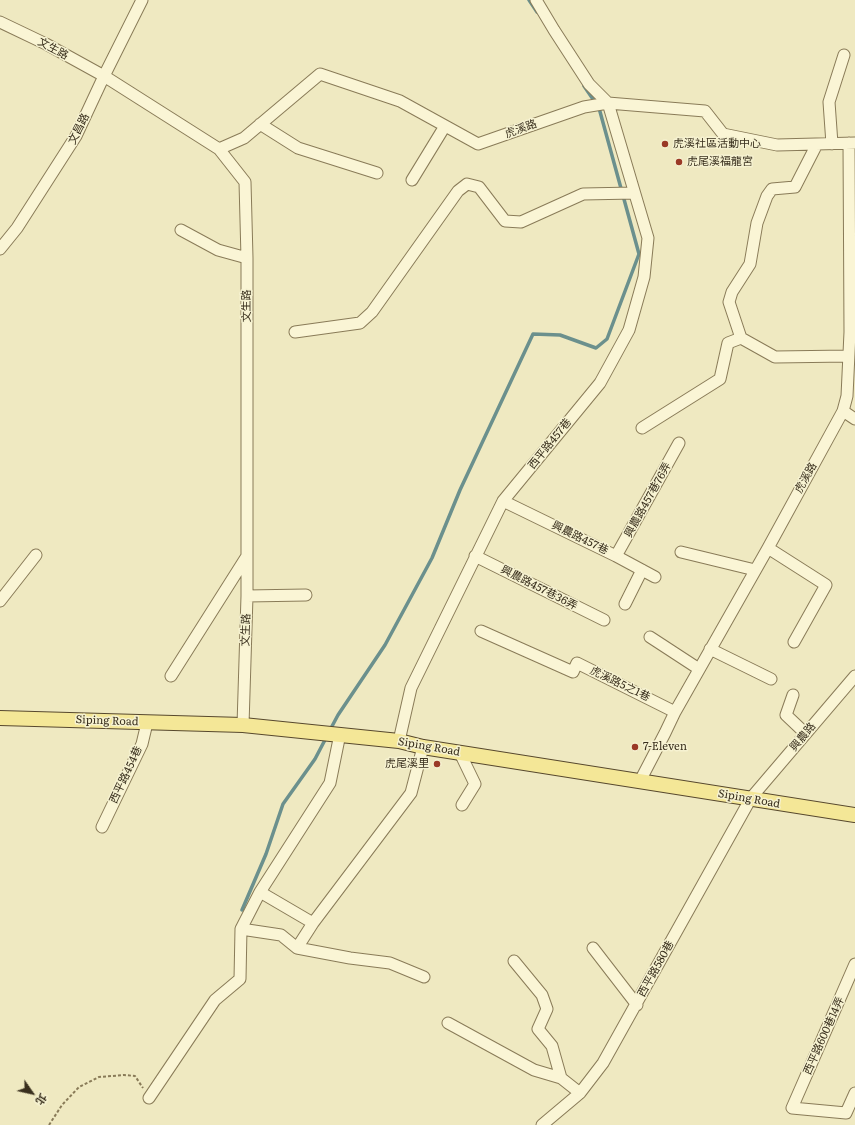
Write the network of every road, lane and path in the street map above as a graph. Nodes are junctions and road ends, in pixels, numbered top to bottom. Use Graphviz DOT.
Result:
graph roads {
  1 [pos="142,0"];
  2 [pos="536,0"];
  3 [pos="0,22"];
  4 [pos="844,55"];
  5 [pos="104,76"];
  6 [pos="605,103"];
  7 [pos="260,124"];
  8 [pos="445,126"];
  9 [pos="852,143"];
  10 [pos="817,144"];
  11 [pos="832,144"];
  12 [pos="219,149"];
  13 [pos="377,173"];
  14 [pos="412,180"];
  15 [pos="634,193"];
  16 [pos="181,230"];
  17 [pos="0,249"];
  18 [pos="852,250"];
  19 [pos="247,258"];
  20 [pos="295,332"];
  21 [pos="852,332"];
  22 [pos="741,338"];
  23 [pos="848,356"];
  24 [pos="843,411"];
  25 [pos="855,418"];
  26 [pos="642,428"];
  27 [pos="679,443"];
  28 [pos="503,501"];
  29 [pos="768,548"];
  30 [pos="681,552"];
  31 [pos="36,555"];
  32 [pos="247,556"];
  33 [pos="475,556"];
  34 [pos="616,556"];
  35 [pos="642,570"];
  36 [pos="755,570"];
  37 [pos="655,577"];
  38 [pos="306,595"];
  39 [pos="247,596"];
  40 [pos="0,601"];
  41 [pos="625,604"];
  42 [pos="604,620"];
  43 [pos="482,631"];
  44 [pos="650,637"];
  45 [pos="794,642"];
  46 [pos="710,649"];
  47 [pos="699,669"];
  48 [pos="171,676"];
  49 [pos="855,676"];
  50 [pos="771,679"];
  51 [pos="793,695"];
  52 [pos="675,712"];
  53 [pos="0,718"];
  54 [pos="147,723"];
  55 [pos="243,725"];
  56 [pos="805,733"];
  57 [pos="340,734"];
  58 [pos="399,741"];
  59 [pos="423,747"];
  60 [pos="460,753"];
  61 [pos="640,781"];
  62 [pos="751,798"];
  63 [pos="462,805"];
  64 [pos="855,815"];
  65 [pos="102,827"];
  66 [pos="260,892"];
  67 [pos="313,923"];
  68 [pos="241,929"];
  69 [pos="297,948"];
  70 [pos="593,948"];
  71 [pos="514,961"];
  72 [pos="855,964"];
  73 [pos="424,978"];
  74 [pos="636,1005"];
  75 [pos="448,1023"];
  76 [pos="561,1078"];
  77 [pos="580,1092"];
  78 [pos="855,1093"];
  79 [pos="149,1098"];
  80 [pos="49,1125"];
  81 [pos="542,1125"];
  1 -- 5 [label="street, 文昌路"];
  2 -- 6 [label="street"];
  3 -- 5 [label="street, 文生路"];
  4 -- 11 [label="street"];
  5 -- 12 [label="street, 文生路"];
  5 -- 17 [label="street, 文昌路"];
  6 -- 8 [label="street, 虎溪路"];
  6 -- 10 [label="street, 虎溪路"];
  6 -- 15 [label="street, 西平路457巷"];
  7 -- 8 [label="street, 虎溪路"];
  7 -- 12 [label="street, 虎溪路"];
  7 -- 13 [label="street"];
  8 -- 14 [label="street"];
  9 -- 11 [label="street, 虎溪路"];
  9 -- 18 [label="street, 虎溪路"];
  10 -- 11 [label="street, 虎溪路"];
  10 -- 22 [label="street"];
  12 -- 19 [label="street, 文生路"];
  15 -- 20 [label="street"];
  15 -- 28 [label="street, 西平路457巷"];
  16 -- 19 [label="street"];
  18 -- 21 [label="street, 虎溪路"];
  19 -- 32 [label="street, 文生路"];
  21 -- 23 [label="street, 虎溪路"];
  22 -- 23 [label="street"];
  22 -- 26 [label="street"];
  23 -- 24 [label="street, 虎溪路"];
  24 -- 25 [label="street"];
  24 -- 29 [label="street, 虎溪路"];
  27 -- 34 [label="street, 興農路457巷76弄"];
  28 -- 33 [label="street, 西平路457巷"];
  28 -- 34 [label="street, 興農路457巷"];
  29 -- 36 [label="street, 虎溪路"];
  29 -- 45 [label="street"];
  30 -- 36 [label="street"];
  31 -- 40 [label="street"];
  32 -- 39 [label="street, 文生路"];
  32 -- 48 [label="street"];
  33 -- 42 [label="street, 興農路457巷36弄"];
  33 -- 58 [label="street, 西平路457巷"];
  34 -- 35 [label="street, 興農路457巷"];
  35 -- 37 [label="street, 興農路457巷"];
  35 -- 41 [label="street"];
  36 -- 46 [label="street, 虎溪路"];
  38 -- 39 [label="street"];
  39 -- 55 [label="street, 文生路"];
  43 -- 52 [label="street, 虎溪路5之1巷"];
  44 -- 47 [label="street"];
  46 -- 47 [label="street, 虎溪路"];
  46 -- 50 [label="street"];
  47 -- 52 [label="street, 虎溪路"];
  49 -- 56 [label="street, 興農路"];
  51 -- 56 [label="street"];
  52 -- 61 [label="street, 虎溪路"];
  53 -- 54 [label="main road, Siping Road"];
  54 -- 55 [label="main road, Siping Road"];
  54 -- 65 [label="street, 西平路454巷"];
  55 -- 57 [label="main road, Siping Road"];
  56 -- 62 [label="street, 興農路"];
  57 -- 58 [label="main road, Siping Road"];
  57 -- 66 [label="street"];
  58 -- 59 [label="main road, Siping Road"];
  59 -- 60 [label="main road, Siping Road"];
  59 -- 67 [label="street"];
  60 -- 61 [label="main road, Siping Road"];
  60 -- 63 [label="street"];
  61 -- 62 [label="main road, Siping Road"];
  62 -- 64 [label="main road, Siping Road"];
  62 -- 74 [label="street, 西平路580巷"];
  66 -- 67 [label="street"];
  66 -- 68 [label="street"];
  67 -- 69 [label="street"];
  68 -- 69 [label="street"];
  68 -- 79 [label="street"];
  69 -- 73 [label="street"];
  70 -- 74 [label="street"];
  71 -- 76 [label="street"];
  72 -- 78 [label="street, 西平路600巷14弄"];
  74 -- 77 [label="street, 西平路580巷"];
  75 -- 76 [label="street"];
  76 -- 77 [label="street"];
  77 -- 81 [label="street, 西平路580巷"];
  79 -- 80 [label="path"];
}
